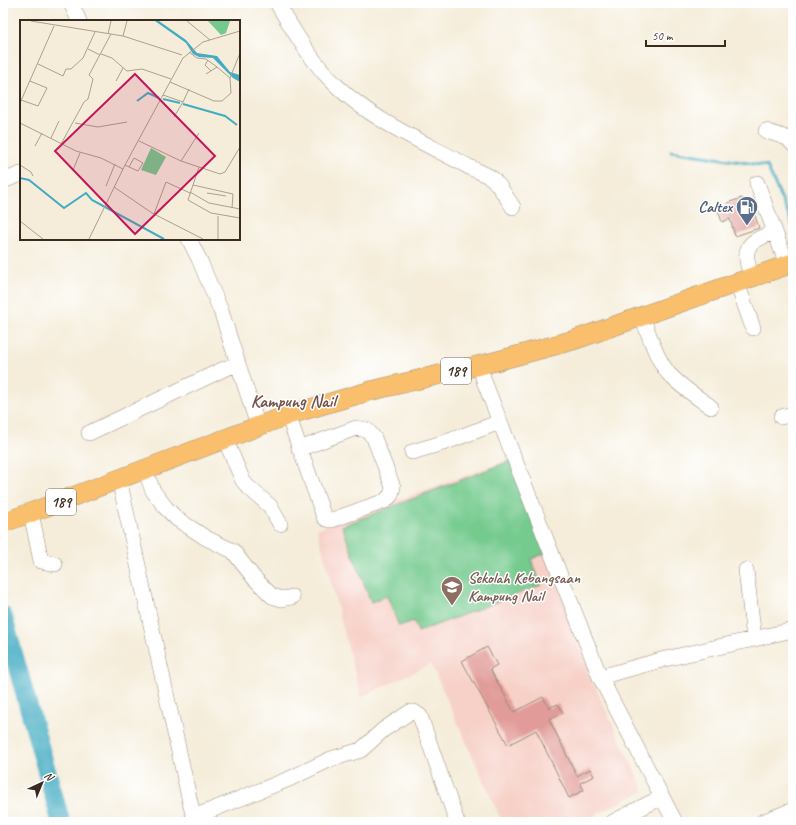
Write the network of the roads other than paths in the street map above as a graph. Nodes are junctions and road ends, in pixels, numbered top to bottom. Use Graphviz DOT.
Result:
graph roads {
  1 [pos="71,3"];
  2 [pos="277,3"];
  3 [pos="79,20"];
  4 [pos="766,130"];
  5 [pos="793,144"];
  6 [pos="20,174"];
  7 [pos="3,182"];
  8 [pos="758,184"];
  9 [pos="513,207"];
  10 [pos="775,232"];
  11 [pos="190,240"];
  12 [pos="790,264"];
  13 [pos="745,280"];
  14 [pos="642,317"];
  15 [pos="753,328"];
  16 [pos="238,364"];
  17 [pos="480,365"];
  18 [pos="711,407"];
  19 [pos="288,416"];
  20 [pos="500,422"];
  21 [pos="258,426"];
  22 [pos="89,433"];
  23 [pos="224,439"];
  24 [pos="299,449"];
  25 [pos="412,452"];
  26 [pos="145,470"];
  27 [pos="120,479"];
  28 [pos="31,513"];
  29 [pos="3,523"];
  30 [pos="280,524"];
  31 [pos="55,564"];
  32 [pos="746,570"];
  33 [pos="292,597"];
  34 [pos="793,630"];
  35 [pos="754,639"];
  36 [pos="600,677"];
  37 [pos="662,797"];
  38 [pos="793,810"];
  39 [pos="195,820"];
  40 [pos="457,822"];
  41 [pos="613,822"];
  42 [pos="675,822"];
  43 [pos="762,822"];
  1 -- 3 [label="street"];
  2 -- 9 [label="street"];
  4 -- 5 [label="street"];
  6 -- 7 [label="street"];
  8 -- 10 [label="street"];
  10 -- 12 [label="street"];
  10 -- 13 [label="street"];
  11 -- 16 [label="street"];
  12 -- 13 [label="main road, 189"];
  13 -- 14 [label="main road, 189"];
  13 -- 15 [label="street"];
  14 -- 17 [label="main road, 189"];
  14 -- 18 [label="street"];
  16 -- 21 [label="street"];
  16 -- 22 [label="street"];
  17 -- 19 [label="main road, 189"];
  17 -- 20 [label="street"];
  19 -- 21 [label="main road, 189"];
  19 -- 24 [label="street"];
  20 -- 25 [label="street"];
  20 -- 36 [label="street"];
  21 -- 23 [label="main road, 189"];
  23 -- 26 [label="main road, 189"];
  23 -- 30 [label="street"];
  24 -- 24 [label="street"];
  26 -- 27 [label="main road, 189"];
  26 -- 33 [label="street"];
  27 -- 28 [label="main road, 189"];
  27 -- 39 [label="street"];
  28 -- 29 [label="main road, 189"];
  28 -- 31 [label="street"];
  32 -- 35 [label="street"];
  34 -- 35 [label="street"];
  35 -- 36 [label="street"];
  36 -- 37 [label="street"];
  37 -- 41 [label="street"];
  37 -- 42 [label="street"];
  38 -- 43 [label="street"];
  39 -- 40 [label="street"];
}
